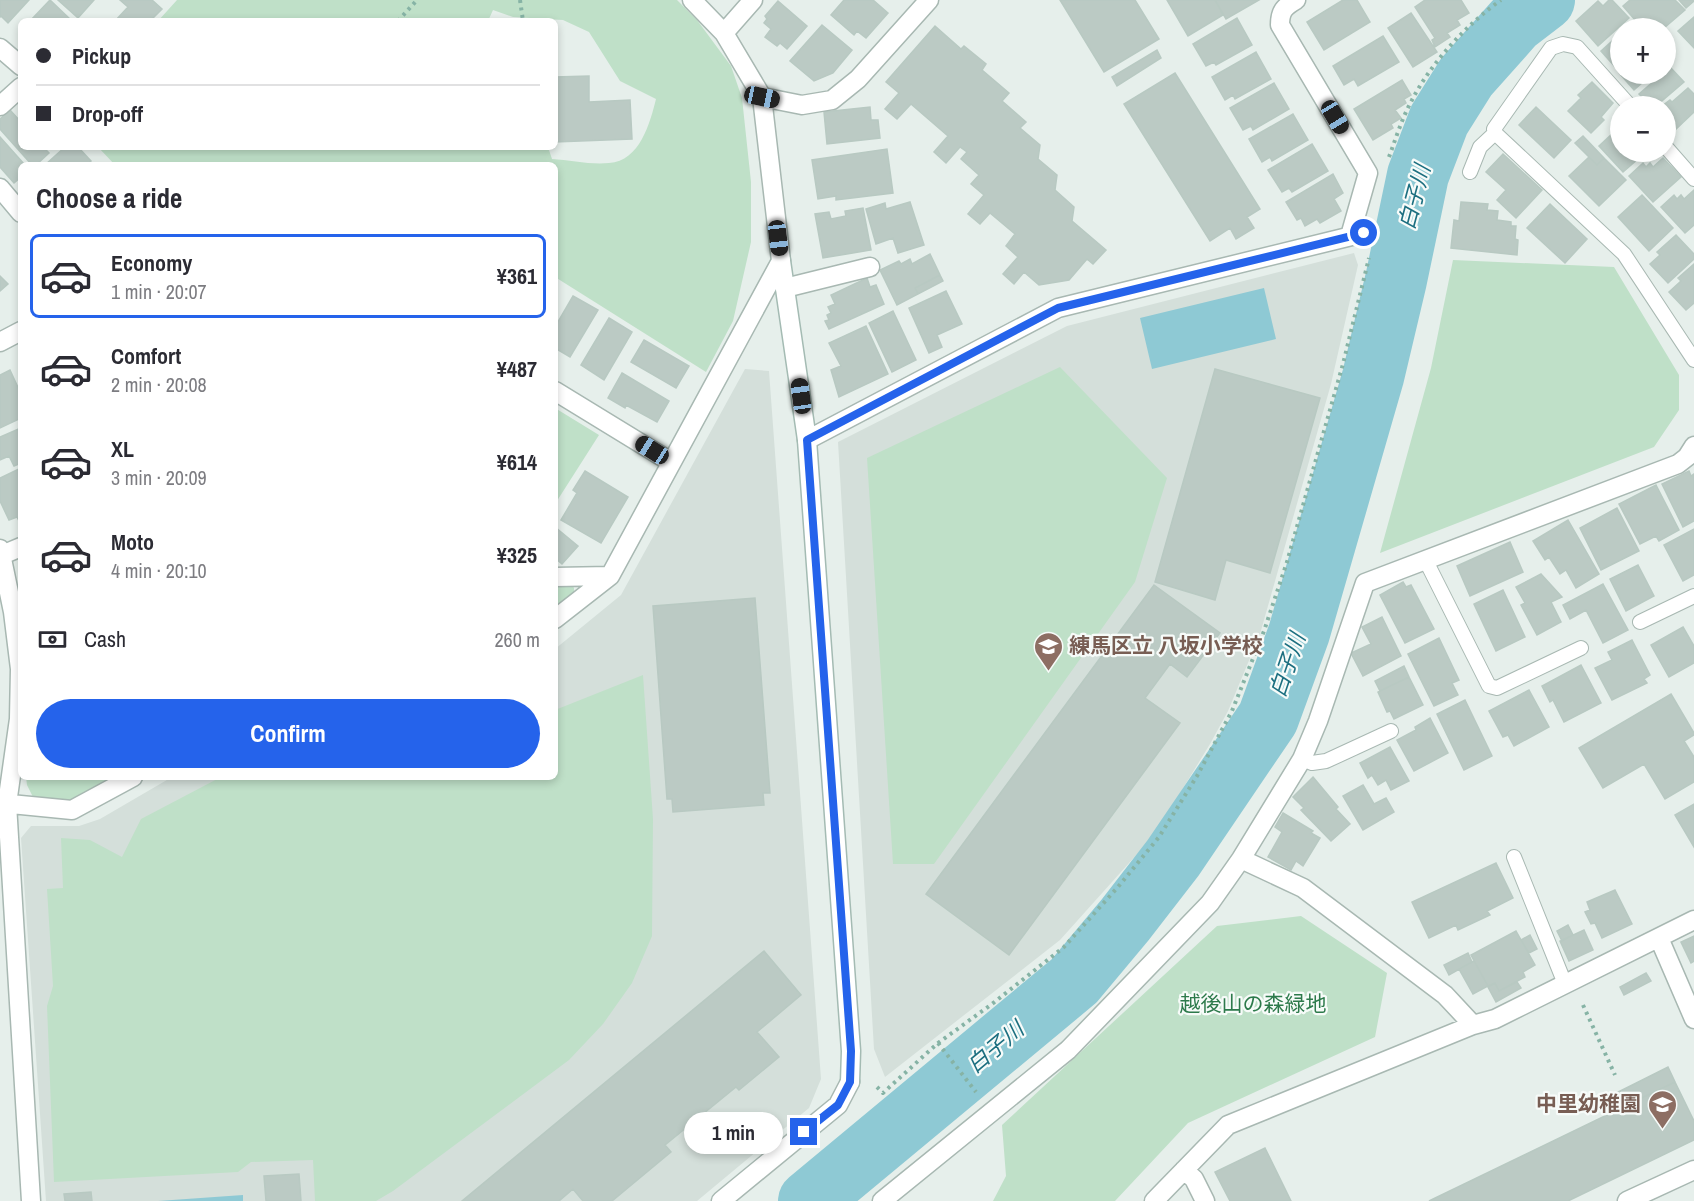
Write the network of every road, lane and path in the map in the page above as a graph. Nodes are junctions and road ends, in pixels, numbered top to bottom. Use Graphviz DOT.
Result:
graph roads {
  1 [pos="417,0"];
  2 [pos="520,0"];
  3 [pos="692,0"];
  4 [pos="753,0"];
  5 [pos="929,0"];
  6 [pos="1296,0"];
  7 [pos="1501,0"];
  8 [pos="401,18"];
  9 [pos="523,18"];
  10 [pos="724,33"];
  11 [pos="0,48"];
  12 [pos="18,63"];
  13 [pos="18,90"];
  14 [pos="1621,96"];
  15 [pos="762,97"];
  16 [pos="0,106"];
  17 [pos="1495,133"];
  18 [pos="1676,159"];
  19 [pos="1387,162"];
  20 [pos="1470,172"];
  21 [pos="1694,179"];
  22 [pos="0,188"];
  23 [pos="18,209"];
  24 [pos="1357,234"];
  25 [pos="781,261"];
  26 [pos="870,267"];
  27 [pos="785,288"];
  28 [pos="18,333"];
  29 [pos="0,342"];
  30 [pos="1694,360"];
  31 [pos="558,393"];
  32 [pos="807,440"];
  33 [pos="1694,446"];
  34 [pos="672,462"];
  35 [pos="18,548"];
  36 [pos="1,552"];
  37 [pos="1425,559"];
  38 [pos="610,576"];
  39 [pos="558,577"];
  40 [pos="1694,596"];
  41 [pos="558,617"];
  42 [pos="1640,622"];
  43 [pos="1581,648"];
  44 [pos="18,653"];
  45 [pos="18,725"];
  46 [pos="1391,731"];
  47 [pos="1302,759"];
  48 [pos="127,780"];
  49 [pos="4,803"];
  50 [pos="1514,857"];
  51 [pos="1241,859"];
  52 [pos="1694,920"];
  53 [pos="1659,938"];
  54 [pos="1568,982"];
  55 [pos="1693,1013"];
  56 [pos="1473,1025"];
  57 [pos="938,1043"];
  58 [pos="1615,1075"];
  59 [pos="850,1082"];
  60 [pos="981,1097"];
  61 [pos="1184,1170"];
  62 [pos="1694,1170"];
  63 [pos="31,1201"];
  64 [pos="721,1201"];
  65 [pos="882,1201"];
  66 [pos="1154,1201"];
  67 [pos="1205,1201"];
  68 [pos="1628,1201"];
  1 -- 8 [label="path"];
  2 -- 9 [label="path"];
  3 -- 10 [label="street"];
  4 -- 10 [label="street"];
  5 -- 15 [label="street"];
  6 -- 24 [label="street"];
  7 -- 19 [label="path"];
  10 -- 15 [label="street"];
  11 -- 12 [label="street"];
  13 -- 16 [label="street"];
  14 -- 17 [label="lane"];
  15 -- 25 [label="street"];
  17 -- 20 [label="lane"];
  17 -- 30 [label="lane"];
  18 -- 21 [label="lane"];
  22 -- 23 [label="street"];
  24 -- 32 [label="street"];
  24 -- 57 [label="path"];
  25 -- 27 [label="street"];
  25 -- 34 [label="street"];
  26 -- 27 [label="street"];
  27 -- 32 [label="street"];
  28 -- 29 [label="street"];
  31 -- 34 [label="street"];
  32 -- 59 [label="street"];
  33 -- 37 [label="street"];
  34 -- 38 [label="street"];
  35 -- 36 [label="street"];
  36 -- 44 [label="street"];
  37 -- 43 [label="lane"];
  37 -- 47 [label="street"];
  38 -- 39 [label="street"];
  38 -- 41 [label="street"];
  40 -- 42 [label="lane"];
  45 -- 49 [label="street"];
  46 -- 47 [label="lane"];
  47 -- 51 [label="street"];
  48 -- 49 [label="street"];
  49 -- 63 [label="street"];
  50 -- 54 [label="lane"];
  51 -- 56 [label="street"];
  51 -- 65 [label="street"];
  52 -- 53 [label="street"];
  53 -- 54 [label="street"];
  53 -- 55 [label="street"];
  54 -- 56 [label="street"];
  54 -- 58 [label="path"];
  56 -- 61 [label="street"];
  57 -- 59 [label="path"];
  57 -- 60 [label="path"];
  59 -- 64 [label="street"];
  61 -- 66 [label="street"];
  61 -- 67 [label="street"];
  62 -- 68 [label="street"];
}
